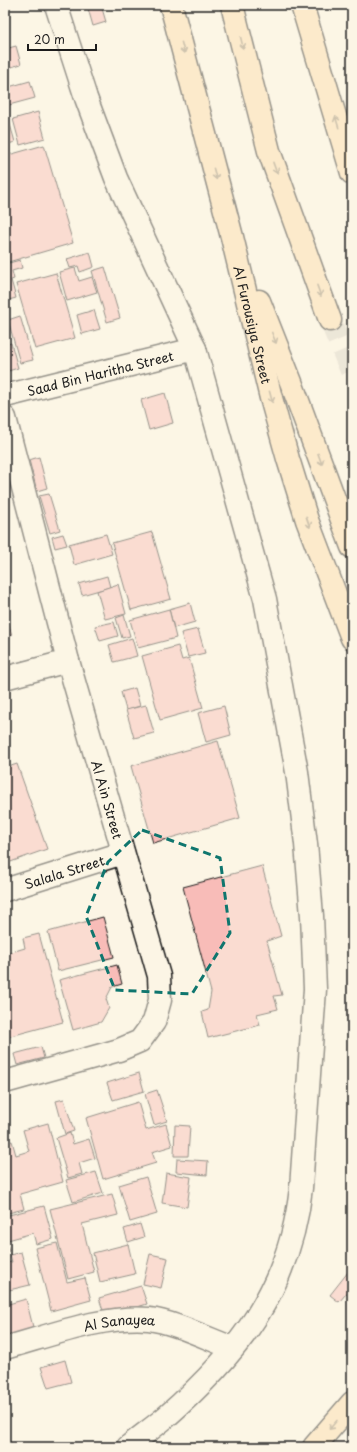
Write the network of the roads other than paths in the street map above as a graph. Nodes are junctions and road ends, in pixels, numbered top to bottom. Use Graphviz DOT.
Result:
graph roads {
  1 [pos="56,5"];
  2 [pos="171,5"];
  3 [pos="232,5"];
  4 [pos="302,5"];
  5 [pos="352,173"];
  6 [pos="232,237"];
  7 [pos="330,320"];
  8 [pos="195,349"];
  9 [pos="5,396"];
  10 [pos="5,418"];
  11 [pos="352,547"];
  12 [pos="352,638"];
  13 [pos="68,662"];
  14 [pos="5,678"];
  15 [pos="123,854"];
  16 [pos="5,890"];
  17 [pos="5,1082"];
  18 [pos="5,1348"];
  19 [pos="233,1348"];
  20 [pos="352,1403"];
  21 [pos="128,1447"];
  22 [pos="314,1447"];
  1 -- 8 [label="street"];
  2 -- 6 [label="main road, Al Furousiya Street, one-way"];
  3 -- 7 [label="main road, one-way"];
  5 -- 4 [label="main road, one-way"];
  6 -- 11 [label="main road, one-way"];
  6 -- 12 [label="main road, Al Furousiya Street, one-way"];
  8 -- 9 [label="street, Saad Bin Haritha Street"];
  8 -- 19 [label="street"];
  10 -- 13 [label="street, Al Ain Street"];
  13 -- 14 [label="street"];
  13 -- 15 [label="street, Al Ain Street"];
  15 -- 16 [label="street, Salala Street"];
  15 -- 17 [label="street, Al Ain Street"];
  18 -- 19 [label="street, Al Sanayea"];
  19 -- 21 [label="street"];
  20 -- 22 [label="main road, one-way"];
}
